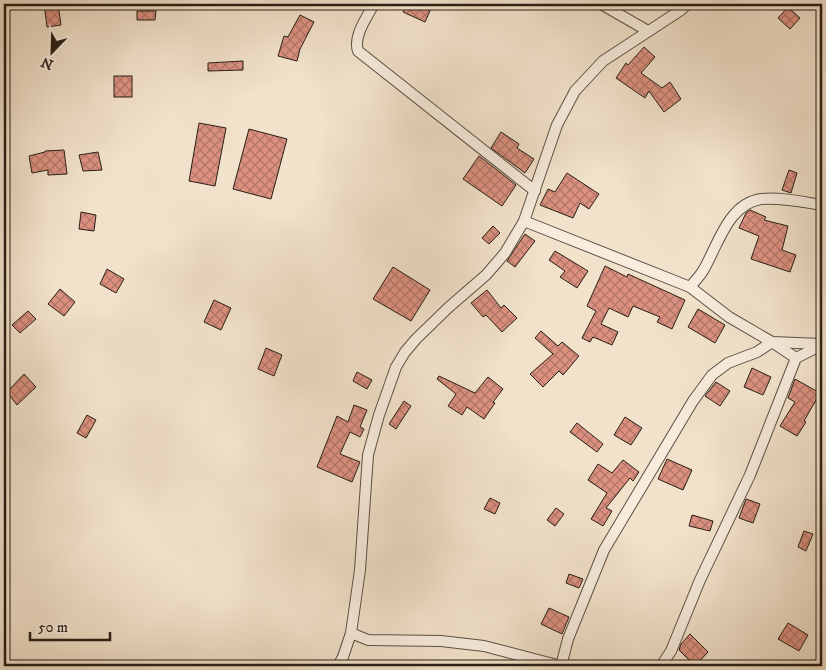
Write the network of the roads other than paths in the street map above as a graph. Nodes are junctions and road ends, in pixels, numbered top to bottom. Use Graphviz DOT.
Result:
graph roads {
  1 [pos="374,4"];
  2 [pos="601,4"];
  3 [pos="687,4"];
  4 [pos="648,31"];
  5 [pos="535,192"];
  6 [pos="822,205"];
  7 [pos="524,221"];
  8 [pos="690,287"];
  9 [pos="772,342"];
  10 [pos="822,345"];
  11 [pos="796,358"];
  12 [pos="351,633"];
  13 [pos="338,666"];
  14 [pos="561,666"];
  15 [pos="661,666"];
  1 -- 5 [label="street"];
  2 -- 4 [label="street"];
  3 -- 4 [label="street"];
  4 -- 5 [label="street"];
  5 -- 7 [label="street"];
  6 -- 8 [label="street"];
  7 -- 8 [label="street"];
  7 -- 12 [label="street"];
  8 -- 9 [label="street"];
  9 -- 10 [label="street"];
  9 -- 11 [label="street"];
  9 -- 14 [label="street"];
  10 -- 11 [label="street"];
  11 -- 15 [label="street"];
  12 -- 13 [label="street"];
  12 -- 14 [label="street"];
}
